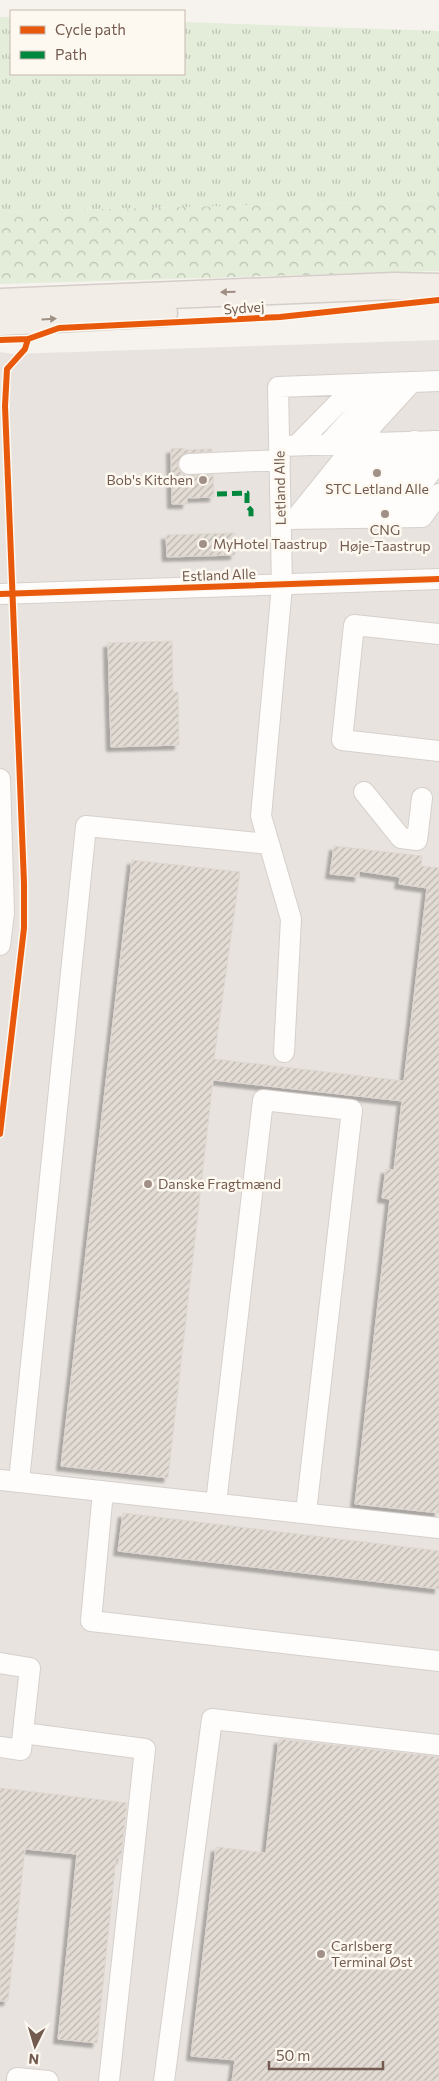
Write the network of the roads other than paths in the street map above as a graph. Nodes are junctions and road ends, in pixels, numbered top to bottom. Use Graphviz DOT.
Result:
graph roads {
  1 [pos="433,288"];
  2 [pos="0,302"];
  3 [pos="0,322"];
  4 [pos="397,383"];
  5 [pos="436,441"];
  6 [pos="341,445"];
  7 [pos="439,461"];
  8 [pos="189,464"];
  9 [pos="439,494"];
  10 [pos="317,518"];
  11 [pos="338,518"];
  12 [pos="378,518"];
  13 [pos="288,519"];
  14 [pos="439,579"];
  15 [pos="282,586"];
  16 [pos="0,594"];
  17 [pos="439,634"];
  18 [pos="439,751"];
  19 [pos="0,779"];
  20 [pos="364,792"];
  21 [pos="422,798"];
  22 [pos="269,844"];
  23 [pos="2,912"];
  24 [pos="0,946"];
  25 [pos="284,1052"];
  26 [pos="9,1480"];
  27 [pos="103,1491"];
  28 [pos="216,1503"];
  29 [pos="306,1512"];
  30 [pos="439,1528"];
  31 [pos="439,1661"];
  32 [pos="0,1664"];
  33 [pos="23,1734"];
  34 [pos="439,1745"];
  35 [pos="0,1747"];
  36 [pos="17,2081"];
  37 [pos="48,2081"];
  38 [pos="110,2081"];
  39 [pos="164,2081"];
  1 -- 2 [label="main road, Sydvej, one-way"];
  3 -- 1 [label="main road, Sydvej, one-way"];
  4 -- 6 [label="street"];
  4 -- 6 [label="street"];
  4 -- 6 [label="street"];
  4 -- 6 [label="street, Letland Alle"];
  5 -- 6 [label="street"];
  5 -- 12 [label="street"];
  6 -- 8 [label="street"];
  6 -- 10 [label="street"];
  6 -- 11 [label="street"];
  6 -- 12 [label="street"];
  6 -- 13 [label="street, Letland Alle"];
  6 -- 13 [label="street"];
  7 -- 12 [label="street"];
  9 -- 12 [label="street"];
  10 -- 11 [label="street"];
  10 -- 13 [label="street"];
  11 -- 12 [label="street"];
  13 -- 15 [label="street, Letland Alle"];
  14 -- 15 [label="street, Estland Alle"];
  15 -- 16 [label="street, Estland Alle"];
  15 -- 22 [label="street, Letland Alle"];
  17 -- 18 [label="street"];
  19 -- 23 [label="street"];
  20 -- 21 [label="street"];
  22 -- 25 [label="street, Letland Alle"];
  22 -- 26 [label="street"];
  23 -- 24 [label="street"];
  26 -- 27 [label="street"];
  27 -- 28 [label="street"];
  27 -- 31 [label="street"];
  28 -- 29 [label="street"];
  28 -- 29 [label="street"];
  29 -- 30 [label="street"];
  32 -- 33 [label="street"];
  33 -- 35 [label="street"];
  33 -- 38 [label="street"];
  34 -- 39 [label="street"];
  36 -- 37 [label="street"];
}
